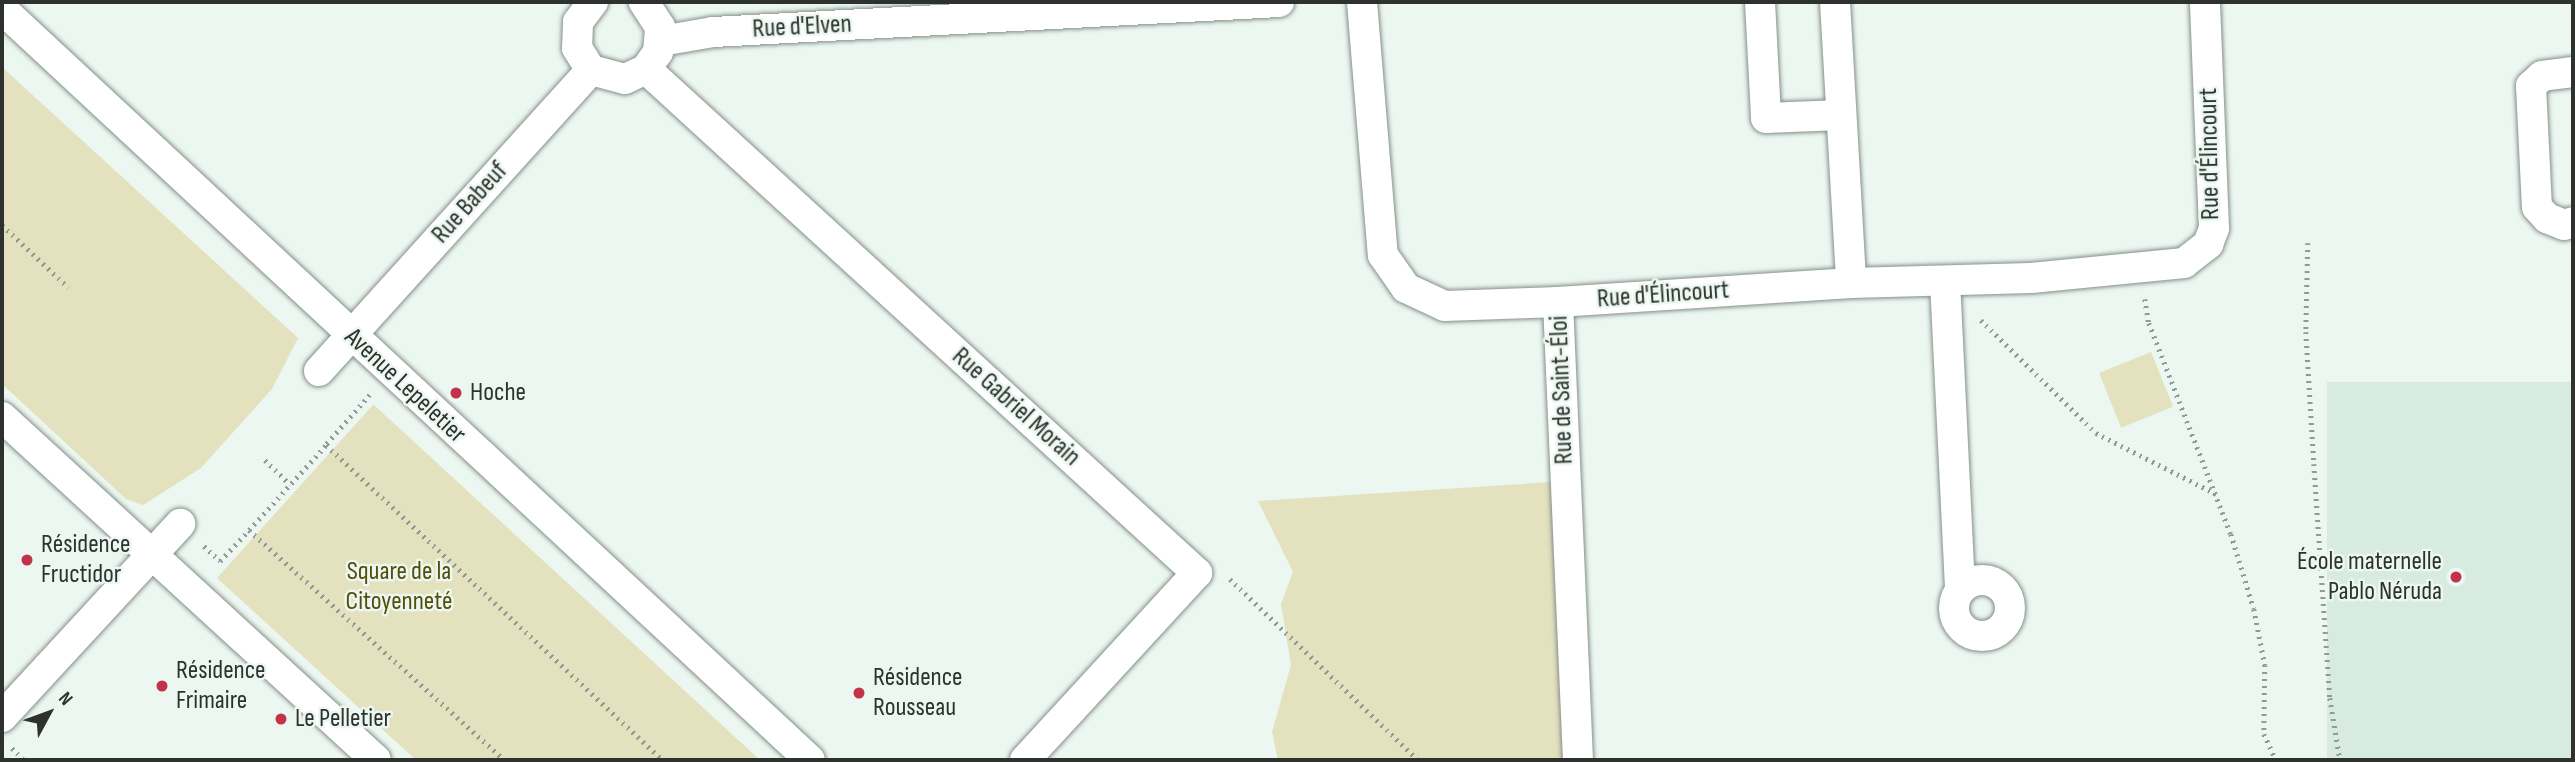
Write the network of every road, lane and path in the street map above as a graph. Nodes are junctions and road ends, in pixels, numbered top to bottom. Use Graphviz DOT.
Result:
graph roads {
  1 [pos="644,2"];
  2 [pos="1279,2"];
  3 [pos="1362,2"];
  4 [pos="1760,2"];
  5 [pos="1835,2"];
  6 [pos="2205,2"];
  7 [pos="584,5"];
  8 [pos="2,9"];
  9 [pos="661,41"];
  10 [pos="646,69"];
  11 [pos="591,70"];
  12 [pos="2573,72"];
  13 [pos="1841,115"];
  14 [pos="2573,222"];
  15 [pos="2,225"];
  16 [pos="2308,243"];
  17 [pos="2140,271"];
  18 [pos="1851,283"];
  19 [pos="68,286"];
  20 [pos="1945,293"];
  21 [pos="1558,302"];
  22 [pos="350,337"];
  23 [pos="319,370"];
  24 [pos="389,373"];
  25 [pos="2,417"];
  26 [pos="326,445"];
  27 [pos="265,460"];
  28 [pos="290,484"];
  29 [pos="2216,494"];
  30 [pos="180,524"];
  31 [pos="249,530"];
  32 [pos="152,555"];
  33 [pos="1197,573"];
  34 [pos="1960,590"];
  35 [pos="2,717"];
  36 [pos="376,760"];
  37 [pos="504,760"];
  38 [pos="663,760"];
  39 [pos="810,760"];
  40 [pos="1025,760"];
  41 [pos="1419,760"];
  42 [pos="1578,760"];
  43 [pos="2276,760"];
  44 [pos="2340,760"];
  1 -- 9 [label="street"];
  2 -- 9 [label="street, Rue d'Elven"];
  3 -- 21 [label="street, Rue de Saint-Éloi"];
  4 -- 13 [label="street"];
  5 -- 13 [label="street"];
  6 -- 17 [label="street, Rue d'Élincourt"];
  7 -- 11 [label="street"];
  8 -- 22 [label="street, Avenue Lepeletier"];
  9 -- 10 [label="street"];
  10 -- 11 [label="street"];
  10 -- 33 [label="street, Rue Gabriel Morain"];
  11 -- 22 [label="street, Rue Babeuf"];
  12 -- 14 [label="street"];
  13 -- 18 [label="street"];
  15 -- 19 [label="path"];
  16 -- 44 [label="path"];
  17 -- 20 [label="street, Rue d'Élincourt"];
  17 -- 29 [label="path"];
  18 -- 20 [label="street, Rue d'Élincourt"];
  18 -- 21 [label="street, Rue d'Élincourt"];
  20 -- 29 [label="path"];
  20 -- 34 [label="street"];
  21 -- 42 [label="street, Rue de Saint-Éloi"];
  22 -- 23 [label="street, Rue Babeuf"];
  22 -- 24 [label="street, Avenue Lepeletier"];
  24 -- 26 [label="path"];
  24 -- 39 [label="street, Avenue Lepeletier"];
  25 -- 32 [label="street"];
  26 -- 28 [label="path"];
  26 -- 38 [label="path"];
  27 -- 28 [label="path"];
  28 -- 31 [label="path"];
  29 -- 43 [label="path"];
  30 -- 31 [label="path"];
  30 -- 32 [label="street"];
  31 -- 37 [label="path"];
  32 -- 35 [label="street"];
  32 -- 36 [label="street"];
  33 -- 40 [label="street"];
  33 -- 41 [label="path"];
}
